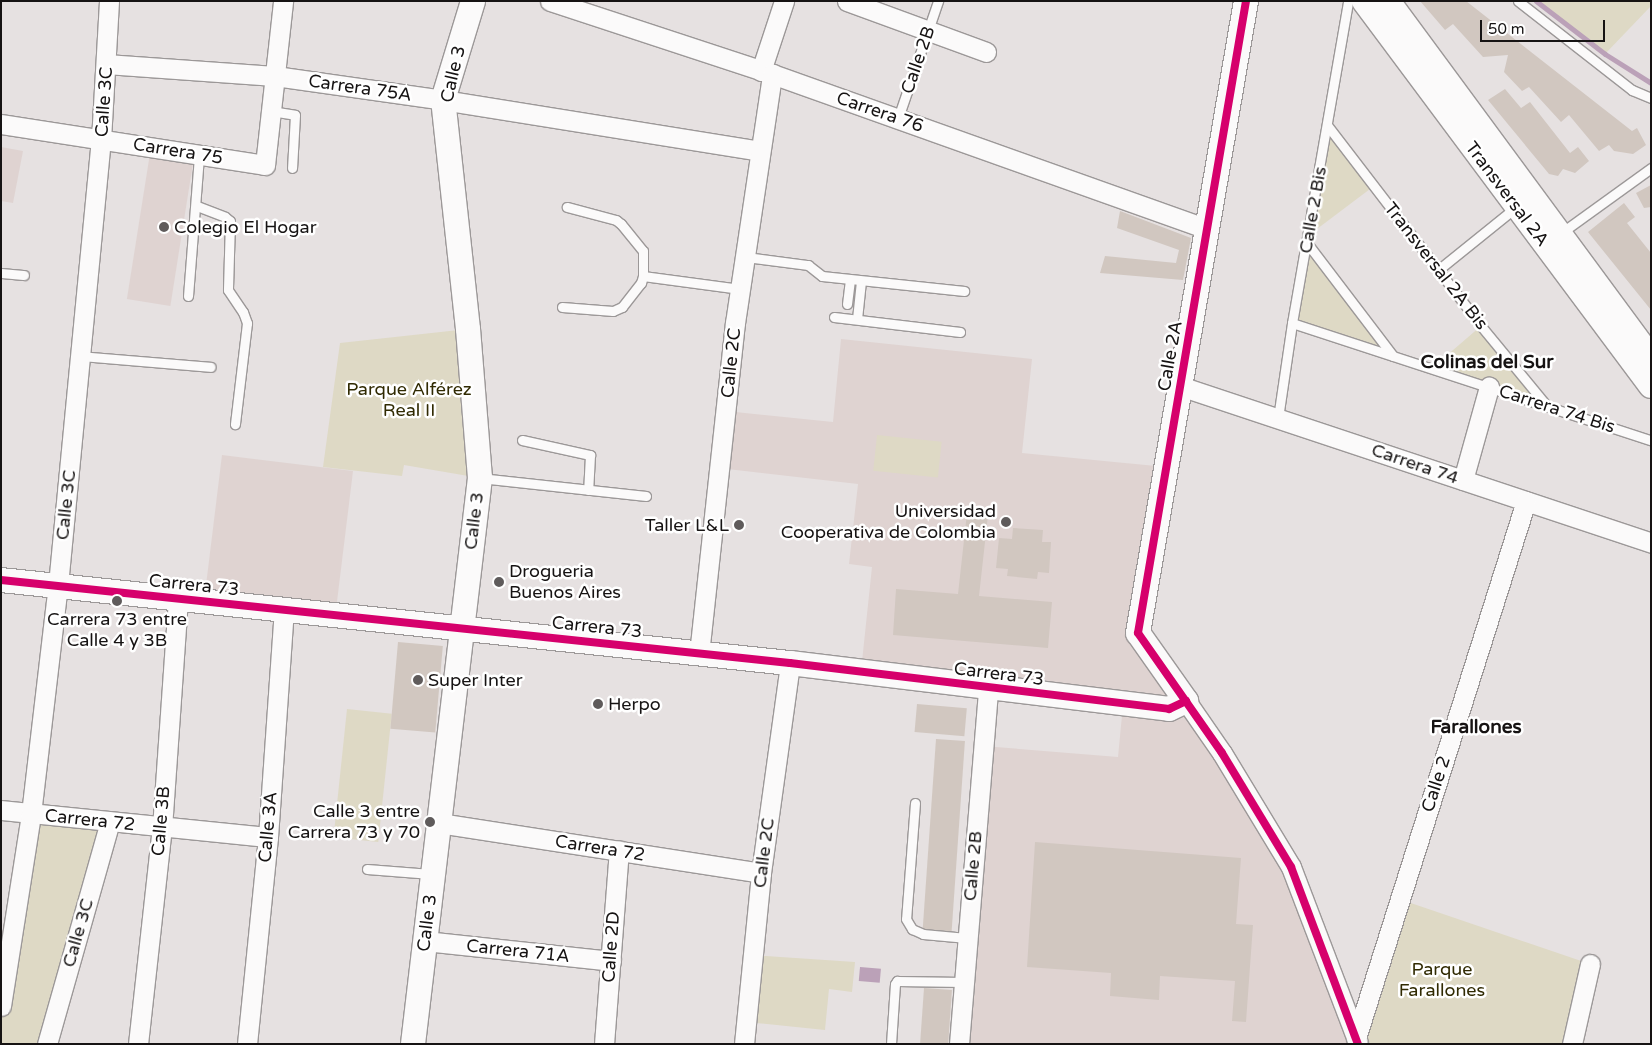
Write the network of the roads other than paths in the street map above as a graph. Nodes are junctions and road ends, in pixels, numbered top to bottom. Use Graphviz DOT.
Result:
graph roads {
  1 [pos="109,1"];
  2 [pos="284,1"];
  3 [pos="473,1"];
  4 [pos="550,1"];
  5 [pos="784,1"];
  6 [pos="846,1"];
  7 [pos="938,1"];
  8 [pos="1246,1"];
  9 [pos="1348,1"];
  10 [pos="1364,1"];
  11 [pos="1388,1"];
  12 [pos="1518,1"];
  13 [pos="928,30"];
  14 [pos="986,52"];
  15 [pos="106,64"];
  16 [pos="767,73"];
  17 [pos="275,76"];
  18 [pos="1651,98"];
  19 [pos="443,100"];
  20 [pos="271,111"];
  21 [pos="898,118"];
  22 [pos="1,124"];
  23 [pos="1327,125"];
  24 [pos="102,140"];
  25 [pos="760,151"];
  26 [pos="199,155"];
  27 [pos="292,168"];
  28 [pos="1651,168"];
  29 [pos="197,206"];
  30 [pos="567,207"];
  31 [pos="1516,207"];
  32 [pos="1208,229"];
  33 [pos="1552,240"];
  34 [pos="1308,243"];
  35 [pos="746,257"];
  36 [pos="1438,270"];
  37 [pos="1,273"];
  38 [pos="24,275"];
  39 [pos="643,276"];
  40 [pos="850,280"];
  41 [pos="861,282"];
  42 [pos="740,289"];
  43 [pos="964,291"];
  44 [pos="188,296"];
  45 [pos="848,304"];
  46 [pos="562,307"];
  47 [pos="834,317"];
  48 [pos="857,319"];
  49 [pos="1292,323"];
  50 [pos="960,332"];
  51 [pos="80,356"];
  52 [pos="1393,356"];
  53 [pos="1651,358"];
  54 [pos="211,367"];
  55 [pos="1180,386"];
  56 [pos="1651,386"];
  57 [pos="1489,387"];
  58 [pos="1547,406"];
  59 [pos="1278,418"];
  60 [pos="235,424"];
  61 [pos="522,440"];
  62 [pos="1651,440"];
  63 [pos="480,478"];
  64 [pos="1463,480"];
  65 [pos="588,490"];
  66 [pos="646,496"];
  67 [pos="1526,501"];
  68 [pos="1651,543"];
  69 [pos="1,580"];
  70 [pos="58,585"];
  71 [pos="178,598"];
  72 [pos="284,609"];
  73 [pos="462,628"];
  74 [pos="699,654"];
  75 [pos="790,663"];
  76 [pos="988,689"];
  77 [pos="1186,701"];
  78 [pos="915,803"];
  79 [pos="1,810"];
  80 [pos="31,814"];
  81 [pos="110,822"];
  82 [pos="439,823"];
  83 [pos="162,828"];
  84 [pos="268,837"];
  85 [pos="619,851"];
  86 [pos="367,869"];
  87 [pos="761,873"];
  88 [pos="433,874"];
  89 [pos="966,938"];
  90 [pos="425,940"];
  91 [pos="610,961"];
  92 [pos="1590,964"];
  93 [pos="963,982"];
  94 [pos="1,1006"];
  95 [pos="1357,1041"];
  96 [pos="47,1044"];
  97 [pos="138,1044"];
  98 [pos="247,1044"];
  99 [pos="413,1044"];
  100 [pos="604,1044"];
  101 [pos="744,1044"];
  102 [pos="891,1044"];
  103 [pos="959,1044"];
  104 [pos="1572,1044"];
  1 -- 15 [label="street, Calle 3C"];
  2 -- 17 [label="street"];
  3 -- 19 [label="street, Calle 3"];
  4 -- 16 [label="street, Carrera 76"];
  5 -- 16 [label="street, Calle 2C"];
  6 -- 13 [label="street"];
  7 -- 13 [label="lane, Calle 2B"];
  8 -- 32 [label="street, Calle 2A"];
  9 -- 23 [label="lane, Calle 2 Bis"];
  10 -- 31 [label="street, Transversal 2A"];
  11 -- 33 [label="street, Transversal 2A"];
  12 -- 18 [label="lane"];
  13 -- 14 [label="street"];
  13 -- 21 [label="lane, Calle 2B"];
  15 -- 17 [label="street, Carrera 75A"];
  15 -- 24 [label="street, Calle 3C"];
  16 -- 21 [label="street, Carrera 76"];
  16 -- 25 [label="street, Calle 2C"];
  17 -- 19 [label="street, Carrera 75A"];
  17 -- 20 [label="street"];
  19 -- 25 [label="street, Carrera 75A"];
  19 -- 63 [label="street, Calle 3"];
  20 -- 26 [label="street, Carrera 75"];
  20 -- 27 [label="lane"];
  21 -- 32 [label="street, Carrera 76"];
  22 -- 24 [label="street, Carrera 75"];
  23 -- 34 [label="lane, Calle 2 Bis"];
  23 -- 36 [label="lane, Transversal 2A Bis"];
  24 -- 26 [label="street, Carrera 75"];
  24 -- 51 [label="street, Calle 3C"];
  25 -- 35 [label="street, Calle 2C"];
  26 -- 29 [label="lane"];
  28 -- 33 [label="lane"];
  29 -- 44 [label="lane"];
  29 -- 60 [label="lane"];
  30 -- 39 [label="lane"];
  31 -- 33 [label="street, Transversal 2A"];
  31 -- 36 [label="lane"];
  32 -- 55 [label="street, Calle 2A"];
  33 -- 53 [label="street, Transversal 2A"];
  33 -- 56 [label="street, Transversal 2A"];
  34 -- 49 [label="lane, Calle 2 Bis"];
  34 -- 52 [label="lane"];
  35 -- 40 [label="lane"];
  35 -- 42 [label="street, Calle 2C"];
  36 -- 58 [label="lane, Transversal 2A Bis"];
  37 -- 38 [label="lane"];
  39 -- 42 [label="lane"];
  39 -- 46 [label="lane"];
  40 -- 41 [label="lane"];
  40 -- 45 [label="lane"];
  41 -- 43 [label="lane"];
  41 -- 48 [label="lane"];
  42 -- 74 [label="street, Calle 2C"];
  47 -- 48 [label="lane"];
  48 -- 50 [label="lane"];
  49 -- 52 [label="lane, Carrera 74 Bis"];
  49 -- 59 [label="lane, Calle 2 Bis"];
  51 -- 54 [label="lane"];
  51 -- 70 [label="street, Calle 3C"];
  52 -- 57 [label="lane, Carrera 74 Bis"];
  55 -- 59 [label="street, Carrera 74"];
  55 -- 77 [label="street, Calle 2A"];
  57 -- 58 [label="lane, Carrera 74 Bis"];
  57 -- 64 [label="street"];
  58 -- 62 [label="lane, Carrera 74 Bis"];
  59 -- 64 [label="street, Carrera 74"];
  61 -- 65 [label="lane"];
  63 -- 65 [label="lane"];
  63 -- 73 [label="street, Calle 3"];
  64 -- 67 [label="street, Carrera 74"];
  65 -- 66 [label="lane"];
  67 -- 68 [label="street, Carrera 74"];
  67 -- 95 [label="street, Calle 2"];
  69 -- 70 [label="street, Carrera 73"];
  70 -- 71 [label="street, Carrera 73"];
  70 -- 80 [label="street, Calle 3C"];
  71 -- 72 [label="street, Carrera 73"];
  71 -- 83 [label="street, Calle 3B"];
  72 -- 73 [label="street, Carrera 73"];
  72 -- 84 [label="street, Calle 3A"];
  73 -- 74 [label="street, Carrera 73"];
  73 -- 82 [label="street, Calle 3"];
  74 -- 75 [label="street, Carrera 73"];
  75 -- 76 [label="street, Carrera 73"];
  75 -- 87 [label="street, Calle 2C"];
  76 -- 77 [label="street, Carrera 73"];
  76 -- 89 [label="street, Calle 2B"];
  77 -- 95 [label="street"];
  78 -- 89 [label="lane"];
  79 -- 80 [label="street, Carrera 72"];
  80 -- 81 [label="street, Carrera 72"];
  80 -- 94 [label="street, Calle 3C"];
  81 -- 83 [label="street, Carrera 72"];
  81 -- 96 [label="street, Calle 3C"];
  82 -- 85 [label="street, Carrera 72"];
  82 -- 88 [label="street, Calle 3"];
  83 -- 84 [label="street, Carrera 72"];
  83 -- 97 [label="street, Calle 3B"];
  84 -- 98 [label="street, Calle 3A"];
  85 -- 87 [label="street, Carrera 72"];
  85 -- 91 [label="street, Calle 2D"];
  86 -- 88 [label="lane"];
  87 -- 101 [label="street, Calle 2C"];
  88 -- 90 [label="street, Calle 3"];
  89 -- 93 [label="street, Calle 2B"];
  90 -- 91 [label="street, Carrera 71A"];
  90 -- 99 [label="street, Calle 3"];
  91 -- 100 [label="street, Calle 2D"];
  92 -- 104 [label="street"];
  93 -- 102 [label="lane"];
  93 -- 103 [label="street, Calle 2B"];
}
